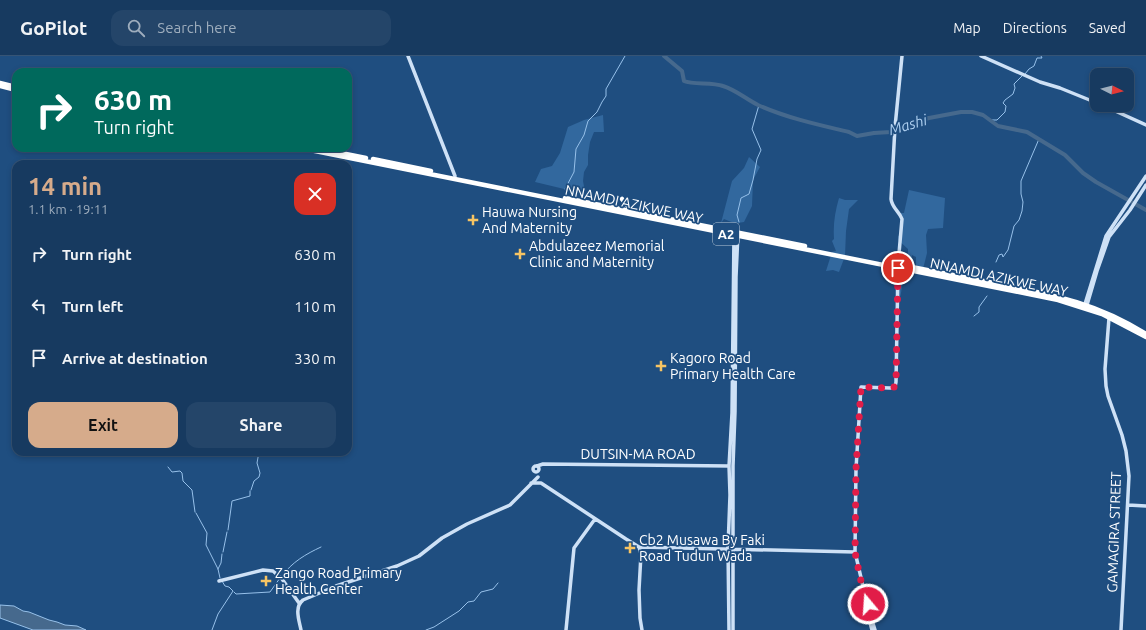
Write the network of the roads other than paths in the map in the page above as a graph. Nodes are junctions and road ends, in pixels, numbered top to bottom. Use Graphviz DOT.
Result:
graph roads {
  1 [pos="408,56"];
  2 [pos="902,56"];
  3 [pos="981,56"];
  4 [pos="0,83"];
  5 [pos="12,85"];
  6 [pos="0,86"];
  7 [pos="12,89"];
  8 [pos="1090,100"];
  9 [pos="1117,112"];
  10 [pos="1146,125"];
  11 [pos="320,152"];
  12 [pos="336,152"];
  13 [pos="455,176"];
  14 [pos="1146,176"];
  15 [pos="1146,185"];
  16 [pos="622,199"];
  17 [pos="632,211"];
  18 [pos="736,234"];
  19 [pos="898,266"];
  20 [pos="1086,304"];
  21 [pos="1109,318"];
  22 [pos="1146,334"];
  23 [pos="1146,337"];
  24 [pos="546,465"];
  25 [pos="731,466"];
  26 [pos="537,471"];
  27 [pos="538,480"];
  28 [pos="1128,504"];
  29 [pos="1146,506"];
  30 [pos="595,519"];
  31 [pos="639,546"];
  32 [pos="730,548"];
  33 [pos="855,552"];
  34 [pos="219,580"];
  35 [pos="300,603"];
  36 [pos="301,630"];
  37 [pos="566,630"];
  38 [pos="642,630"];
  39 [pos="729,630"];
  40 [pos="733,630"];
  41 [pos="874,630"];
  42 [pos="1121,630"];
  1 -- 13 [label="street"];
  2 -- 19 [label="street"];
  3 -- 8 [label="street"];
  4 -- 5 [label="highway"];
  6 -- 7 [label="highway"];
  9 -- 10 [label="street"];
  11 -- 18 [label="highway, NNAMDI AZIKWE WAY / A2"];
  12 -- 13 [label="highway, NNAMDI AZIKWE WAY / A2"];
  13 -- 17 [label="highway, NNAMDI AZIKWE WAY / A2"];
  14 -- 20 [label="street"];
  15 -- 20 [label="street"];
  16 -- 17 [label="highway"];
  17 -- 18 [label="highway, NNAMDI AZIKWE WAY / A2"];
  18 -- 19 [label="highway, NNAMDI AZIKWE WAY / A2"];
  18 -- 25 [label="street"];
  19 -- 20 [label="highway, NNAMDI AZIKWE WAY / A2"];
  19 -- 21 [label="highway, NNAMDI AZIKWE WAY / A2"];
  19 -- 33 [label="street"];
  20 -- 22 [label="highway, NNAMDI AZIKWE WAY / A2"];
  21 -- 23 [label="highway, NNAMDI AZIKWE WAY / A2"];
  21 -- 28 [label="street, GAMAGIRA STREET"];
  24 -- 25 [label="street, DUTSIN-MA ROAD"];
  24 -- 26 [label="street"];
  24 -- 26 [label="street, DUTSIN-MA ROAD"];
  25 -- 32 [label="street"];
  26 -- 27 [label="street"];
  27 -- 30 [label="street"];
  27 -- 35 [label="street"];
  28 -- 29 [label="street"];
  28 -- 42 [label="street, GAMAGIRA STREET"];
  30 -- 31 [label="street"];
  30 -- 37 [label="street"];
  31 -- 32 [label="street"];
  31 -- 38 [label="street"];
  32 -- 33 [label="street"];
  32 -- 39 [label="street"];
  32 -- 40 [label="street"];
  33 -- 41 [label="street"];
  34 -- 35 [label="street"];
  35 -- 36 [label="street"];
}
